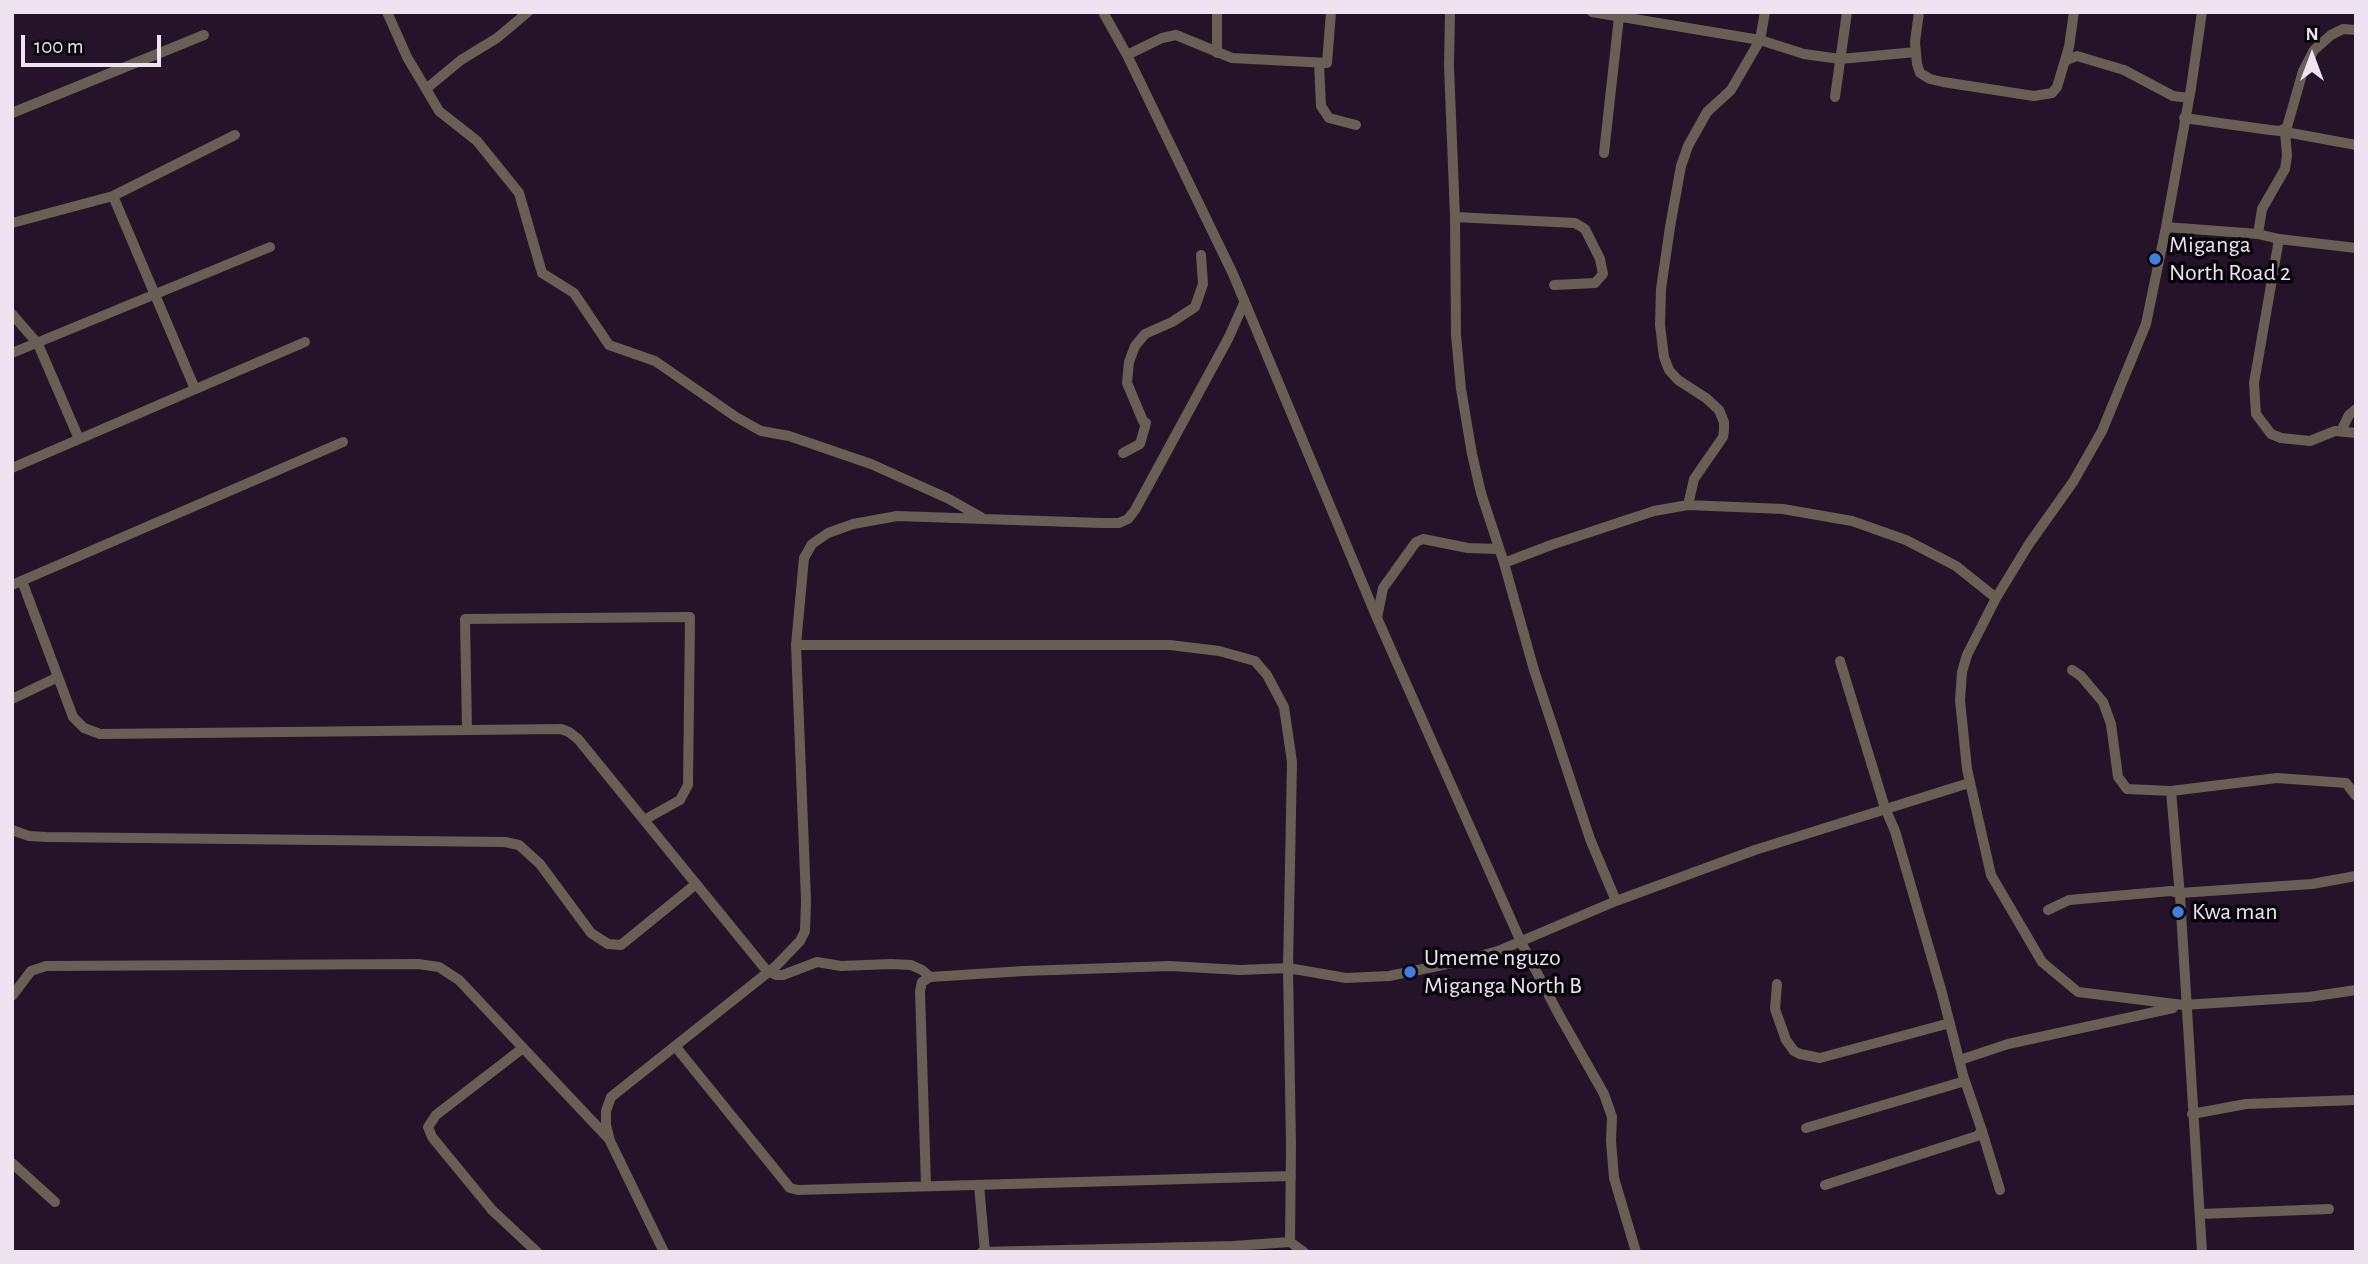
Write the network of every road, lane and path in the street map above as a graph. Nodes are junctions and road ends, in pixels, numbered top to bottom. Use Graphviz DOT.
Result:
graph roads {
  1 [pos="387,12"];
  2 [pos="528,12"];
  3 [pos="1103,12"];
  4 [pos="1217,12"];
  5 [pos="1331,12"];
  6 [pos="1450,12"];
  7 [pos="1592,12"];
  8 [pos="1765,12"];
  9 [pos="1847,12"];
  10 [pos="1919,12"];
  11 [pos="2074,12"];
  12 [pos="2202,12"];
  13 [pos="1619,17"];
  14 [pos="2356,30"];
  15 [pos="204,35"];
  16 [pos="1760,40"];
  17 [pos="1916,52"];
  18 [pos="1217,53"];
  19 [pos="1127,55"];
  20 [pos="1840,59"];
  21 [pos="2065,61"];
  22 [pos="1319,63"];
  23 [pos="426,89"];
  24 [pos="1835,97"];
  25 [pos="2189,98"];
  26 [pos="12,113"];
  27 [pos="2184,118"];
  28 [pos="1356,125"];
  29 [pos="2283,131"];
  30 [pos="235,135"];
  31 [pos="2356,145"];
  32 [pos="1604,153"];
  33 [pos="113,196"];
  34 [pos="1455,217"];
  35 [pos="12,223"];
  36 [pos="2166,227"];
  37 [pos="2258,234"];
  38 [pos="2279,239"];
  39 [pos="270,247"];
  40 [pos="2356,248"];
  41 [pos="1201,255"];
  42 [pos="1554,285"];
  43 [pos="156,295"];
  44 [pos="1244,303"];
  45 [pos="12,314"];
  46 [pos="305,342"];
  47 [pos="38,344"];
  48 [pos="12,354"];
  49 [pos="195,389"];
  50 [pos="2356,409"];
  51 [pos="2341,431"];
  52 [pos="2356,433"];
  53 [pos="79,439"];
  54 [pos="343,442"];
  55 [pos="1123,453"];
  56 [pos="12,467"];
  57 [pos="1688,505"];
  58 [pos="985,519"];
  59 [pos="1499,549"];
  60 [pos="1504,563"];
  61 [pos="17,582"];
  62 [pos="1996,598"];
  63 [pos="1377,618"];
  64 [pos="796,645"];
  65 [pos="1840,661"];
  66 [pos="2072,670"];
  67 [pos="58,677"];
  68 [pos="12,699"];
  69 [pos="467,730"];
  70 [pos="1969,783"];
  71 [pos="2171,791"];
  72 [pos="2356,796"];
  73 [pos="1885,808"];
  74 [pos="644,820"];
  75 [pos="12,830"];
  76 [pos="2356,876"];
  77 [pos="696,884"];
  78 [pos="2180,893"];
  79 [pos="1616,901"];
  80 [pos="2048,910"];
  81 [pos="1521,942"];
  82 [pos="1289,968"];
  83 [pos="767,971"];
  84 [pos="930,977"];
  85 [pos="1777,984"];
  86 [pos="2356,990"];
  87 [pos="12,996"];
  88 [pos="2184,1005"];
  89 [pos="1950,1023"];
  90 [pos="675,1046"];
  91 [pos="523,1048"];
  92 [pos="1961,1060"];
  93 [pos="1965,1081"];
  94 [pos="2356,1100"];
  95 [pos="2192,1114"];
  96 [pos="1806,1128"];
  97 [pos="1982,1131"];
  98 [pos="610,1141"];
  99 [pos="12,1163"];
  100 [pos="1291,1177"];
  101 [pos="979,1185"];
  102 [pos="1825,1185"];
  103 [pos="926,1186"];
  104 [pos="2000,1190"];
  105 [pos="55,1202"];
  106 [pos="2329,1209"];
  107 [pos="2201,1214"];
  108 [pos="1290,1242"];
  109 [pos="537,1252"];
  110 [pos="664,1252"];
  111 [pos="984,1252"];
  112 [pos="991,1252"];
  113 [pos="1304,1252"];
  114 [pos="1636,1252"];
  115 [pos="2202,1252"];
  1 -- 23 [label="street"];
  2 -- 23 [label="street"];
  3 -- 19 [label="street"];
  4 -- 18 [label="street"];
  5 -- 22 [label="street"];
  6 -- 34 [label="street"];
  7 -- 13 [label="street"];
  8 -- 16 [label="street"];
  9 -- 20 [label="street"];
  10 -- 17 [label="street"];
  11 -- 21 [label="street"];
  12 -- 25 [label="street"];
  13 -- 16 [label="street"];
  13 -- 32 [label="street"];
  14 -- 29 [label="street"];
  15 -- 26 [label="street"];
  16 -- 20 [label="street"];
  16 -- 57 [label="street"];
  17 -- 20 [label="street"];
  17 -- 21 [label="street"];
  18 -- 19 [label="street"];
  18 -- 22 [label="street"];
  19 -- 44 [label="street"];
  20 -- 24 [label="street"];
  21 -- 25 [label="street"];
  22 -- 28 [label="street"];
  23 -- 58 [label="street"];
  25 -- 27 [label="street"];
  27 -- 29 [label="street"];
  27 -- 36 [label="street"];
  29 -- 31 [label="street"];
  29 -- 37 [label="street"];
  30 -- 33 [label="street"];
  33 -- 35 [label="street"];
  33 -- 43 [label="street"];
  34 -- 42 [label="street"];
  34 -- 59 [label="street"];
  36 -- 37 [label="street"];
  36 -- 62 [label="street"];
  37 -- 38 [label="street"];
  38 -- 40 [label="street"];
  38 -- 51 [label="street"];
  39 -- 43 [label="street"];
  41 -- 55 [label="street"];
  43 -- 47 [label="street"];
  43 -- 49 [label="street"];
  44 -- 58 [label="street"];
  44 -- 63 [label="street"];
  45 -- 47 [label="street"];
  46 -- 49 [label="street"];
  47 -- 48 [label="street"];
  47 -- 53 [label="street"];
  49 -- 53 [label="street"];
  50 -- 51 [label="street"];
  51 -- 52 [label="street"];
  53 -- 56 [label="street"];
  54 -- 61 [label="street"];
  57 -- 60 [label="street"];
  57 -- 62 [label="street"];
  58 -- 64 [label="street"];
  59 -- 60 [label="street"];
  59 -- 63 [label="street"];
  60 -- 79 [label="street"];
  61 -- 67 [label="street"];
  62 -- 70 [label="street"];
  63 -- 81 [label="street"];
  64 -- 82 [label="street"];
  64 -- 83 [label="street"];
  65 -- 73 [label="street"];
  66 -- 71 [label="street"];
  67 -- 68 [label="street"];
  67 -- 69 [label="street"];
  69 -- 74 [label="street"];
  69 -- 74 [label="street"];
  70 -- 73 [label="street"];
  70 -- 88 [label="street"];
  71 -- 72 [label="street"];
  71 -- 78 [label="street"];
  73 -- 79 [label="street"];
  73 -- 89 [label="street"];
  74 -- 77 [label="street"];
  75 -- 77 [label="street"];
  76 -- 78 [label="street"];
  77 -- 83 [label="street"];
  78 -- 80 [label="street"];
  78 -- 88 [label="street"];
  79 -- 81 [label="street"];
  81 -- 82 [label="street"];
  81 -- 114 [label="street"];
  82 -- 84 [label="street"];
  82 -- 100 [label="street"];
  83 -- 84 [label="street"];
  83 -- 90 [label="street"];
  84 -- 103 [label="street"];
  85 -- 89 [label="street"];
  86 -- 88 [label="street"];
  87 -- 91 [label="street"];
  88 -- 92 [label="street"];
  88 -- 95 [label="street"];
  89 -- 92 [label="street"];
  90 -- 98 [label="street"];
  90 -- 103 [label="street"];
  91 -- 98 [label="street"];
  91 -- 109 [label="street"];
  92 -- 93 [label="street"];
  93 -- 96 [label="street"];
  93 -- 97 [label="street"];
  94 -- 95 [label="street"];
  95 -- 107 [label="street"];
  97 -- 102 [label="street"];
  97 -- 104 [label="street"];
  98 -- 110 [label="street"];
  99 -- 105 [label="street"];
  100 -- 101 [label="street"];
  100 -- 108 [label="street"];
  101 -- 103 [label="street"];
  101 -- 111 [label="street"];
  106 -- 107 [label="street"];
  107 -- 115 [label="street"];
  108 -- 112 [label="street"];
  108 -- 113 [label="street"];
  111 -- 112 [label="street"];
}
